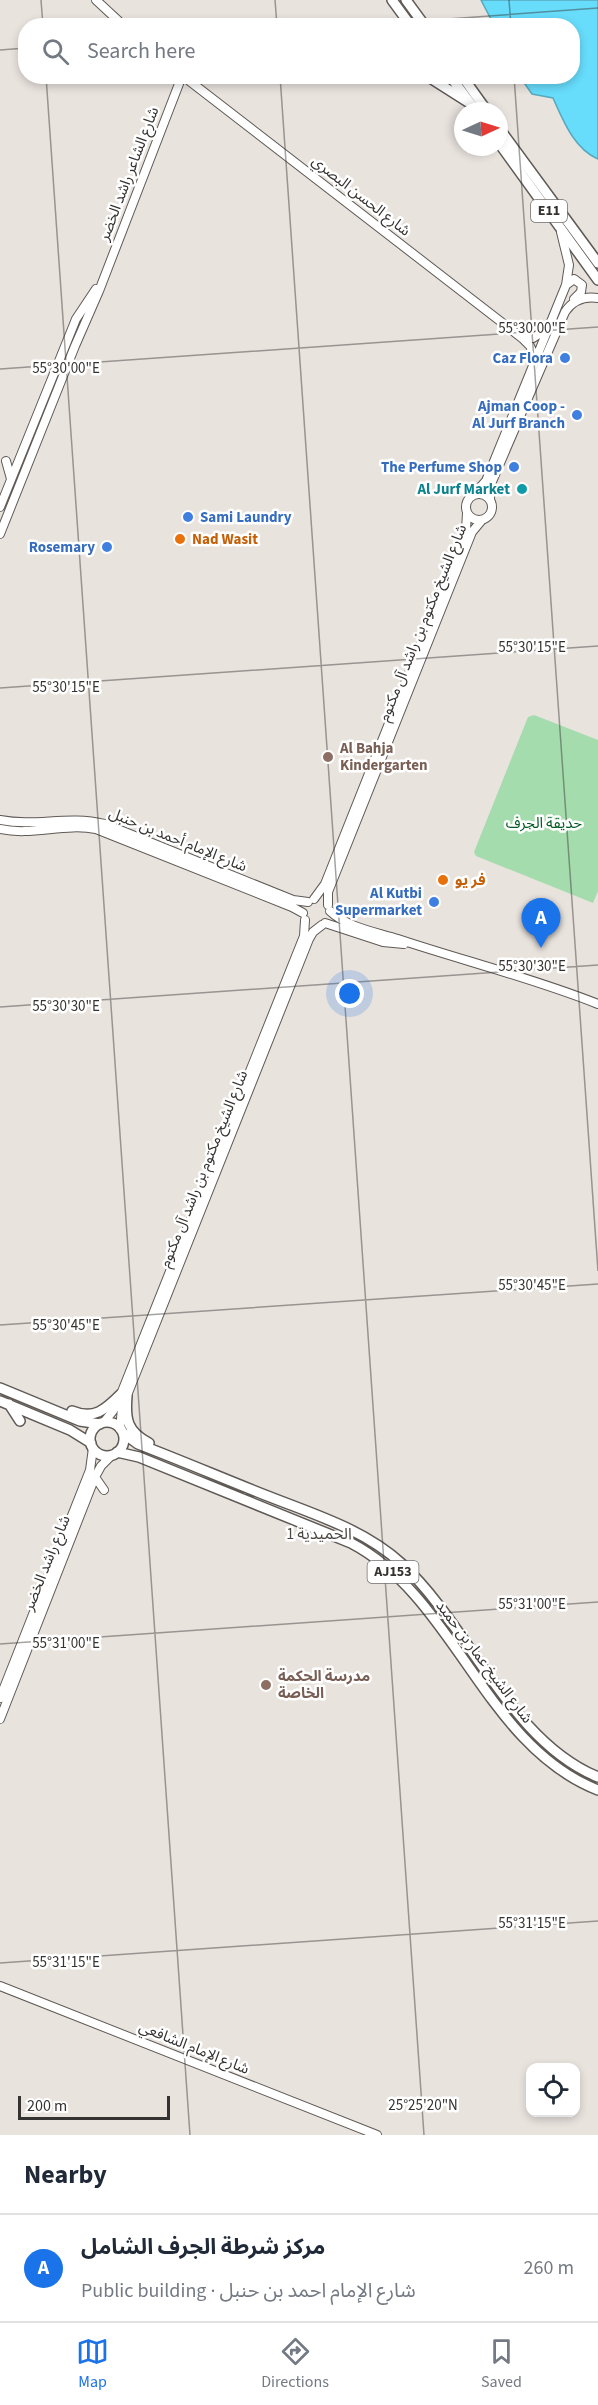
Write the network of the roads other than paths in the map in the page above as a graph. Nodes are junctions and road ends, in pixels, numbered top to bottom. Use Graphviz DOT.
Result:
graph roads {
  1 [pos="96,0"];
  2 [pos="392,0"];
  3 [pos="406,0"];
  4 [pos="115,18"];
  5 [pos="405,18"];
  6 [pos="419,18"];
  7 [pos="179,84"];
  8 [pos="192,84"];
  9 [pos="439,84"];
  10 [pos="456,84"];
  11 [pos="468,84"];
  12 [pos="466,102"];
  13 [pos="469,102"];
  14 [pos="481,102"];
  15 [pos="508,140"];
  16 [pos="508,155"];
  17 [pos="559,225"];
  18 [pos="598,263"];
  19 [pos="598,280"];
  20 [pos="566,285"];
  21 [pos="598,298"];
  22 [pos="570,305"];
  23 [pos="547,328"];
  24 [pos="77,329"];
  25 [pos="522,338"];
  26 [pos="535,358"];
  27 [pos="6,461"];
  28 [pos="11,479"];
  29 [pos="474,494"];
  30 [pos="2,498"];
  31 [pos="490,499"];
  32 [pos="0,507"];
  33 [pos="467,513"];
  34 [pos="482,520"];
  35 [pos="0,534"];
  36 [pos="0,820"];
  37 [pos="0,829"];
  38 [pos="311,900"];
  39 [pos="329,908"];
  40 [pos="304,917"];
  41 [pos="324,924"];
  42 [pos="409,944"];
  43 [pos="598,1004"];
  44 [pos="0,1388"];
  45 [pos="124,1395"];
  46 [pos="4,1402"];
  47 [pos="45,1407"];
  48 [pos="20,1421"];
  49 [pos="102,1423"];
  50 [pos="121,1431"];
  51 [pos="92,1445"];
  52 [pos="114,1454"];
  53 [pos="171,1456"];
  54 [pos="95,1477"];
  55 [pos="104,1490"];
  56 [pos="0,1698"];
  57 [pos="0,1719"];
  58 [pos="598,1777"];
  59 [pos="598,1791"];
  60 [pos="0,1986"];
  61 [pos="378,2135"];
  1 -- 4 [label="street"];
  2 -- 5 [label="main road"];
  3 -- 6 [label="main road"];
  7 -- 24 [label="street, شارع الشاعر راشد الخضر"];
  8 -- 25 [label="street, شارع الحسن البصري"];
  9 -- 12 [label="main road"];
  10 -- 13 [label="main road"];
  11 -- 14 [label="main road"];
  15 -- 18 [label="main road, E11"];
  16 -- 17 [label="main road, E11"];
  17 -- 19 [label="main road, E11"];
  17 -- 20 [label="street"];
  20 -- 22 [label="street"];
  20 -- 23 [label="street"];
  21 -- 22 [label="street"];
  22 -- 31 [label="street"];
  23 -- 25 [label="street"];
  23 -- 26 [label="street"];
  24 -- 28 [label="street, شارع الشاعر راشد الخضر"];
  24 -- 35 [label="street, شارع الشاعر راشد الخضر"];
  25 -- 26 [label="street, شارع الحسن البصري"];
  26 -- 29 [label="street"];
  27 -- 28 [label="street"];
  28 -- 30 [label="street, شارع الشاعر راشد الخضر"];
  29 -- 31 [label="street"];
  29 -- 33 [label="street"];
  30 -- 32 [label="street, شارع الشاعر راشد الخضر"];
  31 -- 34 [label="street"];
  33 -- 34 [label="street"];
  33 -- 38 [label="street, شارع الشيخ مكتوم بن راشد آل مكتوم"];
  34 -- 39 [label="street, شارع الشيخ مكتوم بن راشد آل مكتوم"];
  36 -- 38 [label="street, شارع الإمام أحمد بن حنبل"];
  37 -- 40 [label="street, شارع الإمام أحمد بن حنبل"];
  38 -- 39 [label="street"];
  38 -- 40 [label="street"];
  39 -- 41 [label="street"];
  39 -- 42 [label="street"];
  40 -- 41 [label="street"];
  40 -- 45 [label="street, شارع الشيخ مكتوم بن راشد آل مكتوم"];
  41 -- 42 [label="street"];
  41 -- 45 [label="street, شارع الشيخ مكتوم بن راشد آل مكتوم"];
  42 -- 43 [label="street"];
  44 -- 47 [label="main road"];
  45 -- 47 [label="main road"];
  45 -- 49 [label="street, شارع الشيخ مكتوم بن راشد آل مكتوم"];
  45 -- 50 [label="street, شارع الشيخ مكتوم بن راشد آل مكتوم"];
  45 -- 53 [label="main road"];
  46 -- 48 [label="main road"];
  46 -- 51 [label="main road"];
  47 -- 49 [label="main road"];
  49 -- 50 [label="main road"];
  49 -- 51 [label="main road"];
  50 -- 52 [label="main road"];
  50 -- 53 [label="main road, شارع الشيخ عمار بن حميد / AJ153"];
  51 -- 52 [label="main road"];
  51 -- 56 [label="street, شارع راشد الخضر"];
  52 -- 54 [label="street, شارع راشد الخضر"];
  52 -- 59 [label="main road, شارع الشيخ عمار بن حميد / AJ153"];
  53 -- 58 [label="main road, شارع الشيخ عمار بن حميد / AJ153"];
  54 -- 55 [label="street"];
  54 -- 57 [label="street, شارع راشد الخضر"];
  60 -- 61 [label="street, شارع الإمام الشافعي"];
}
